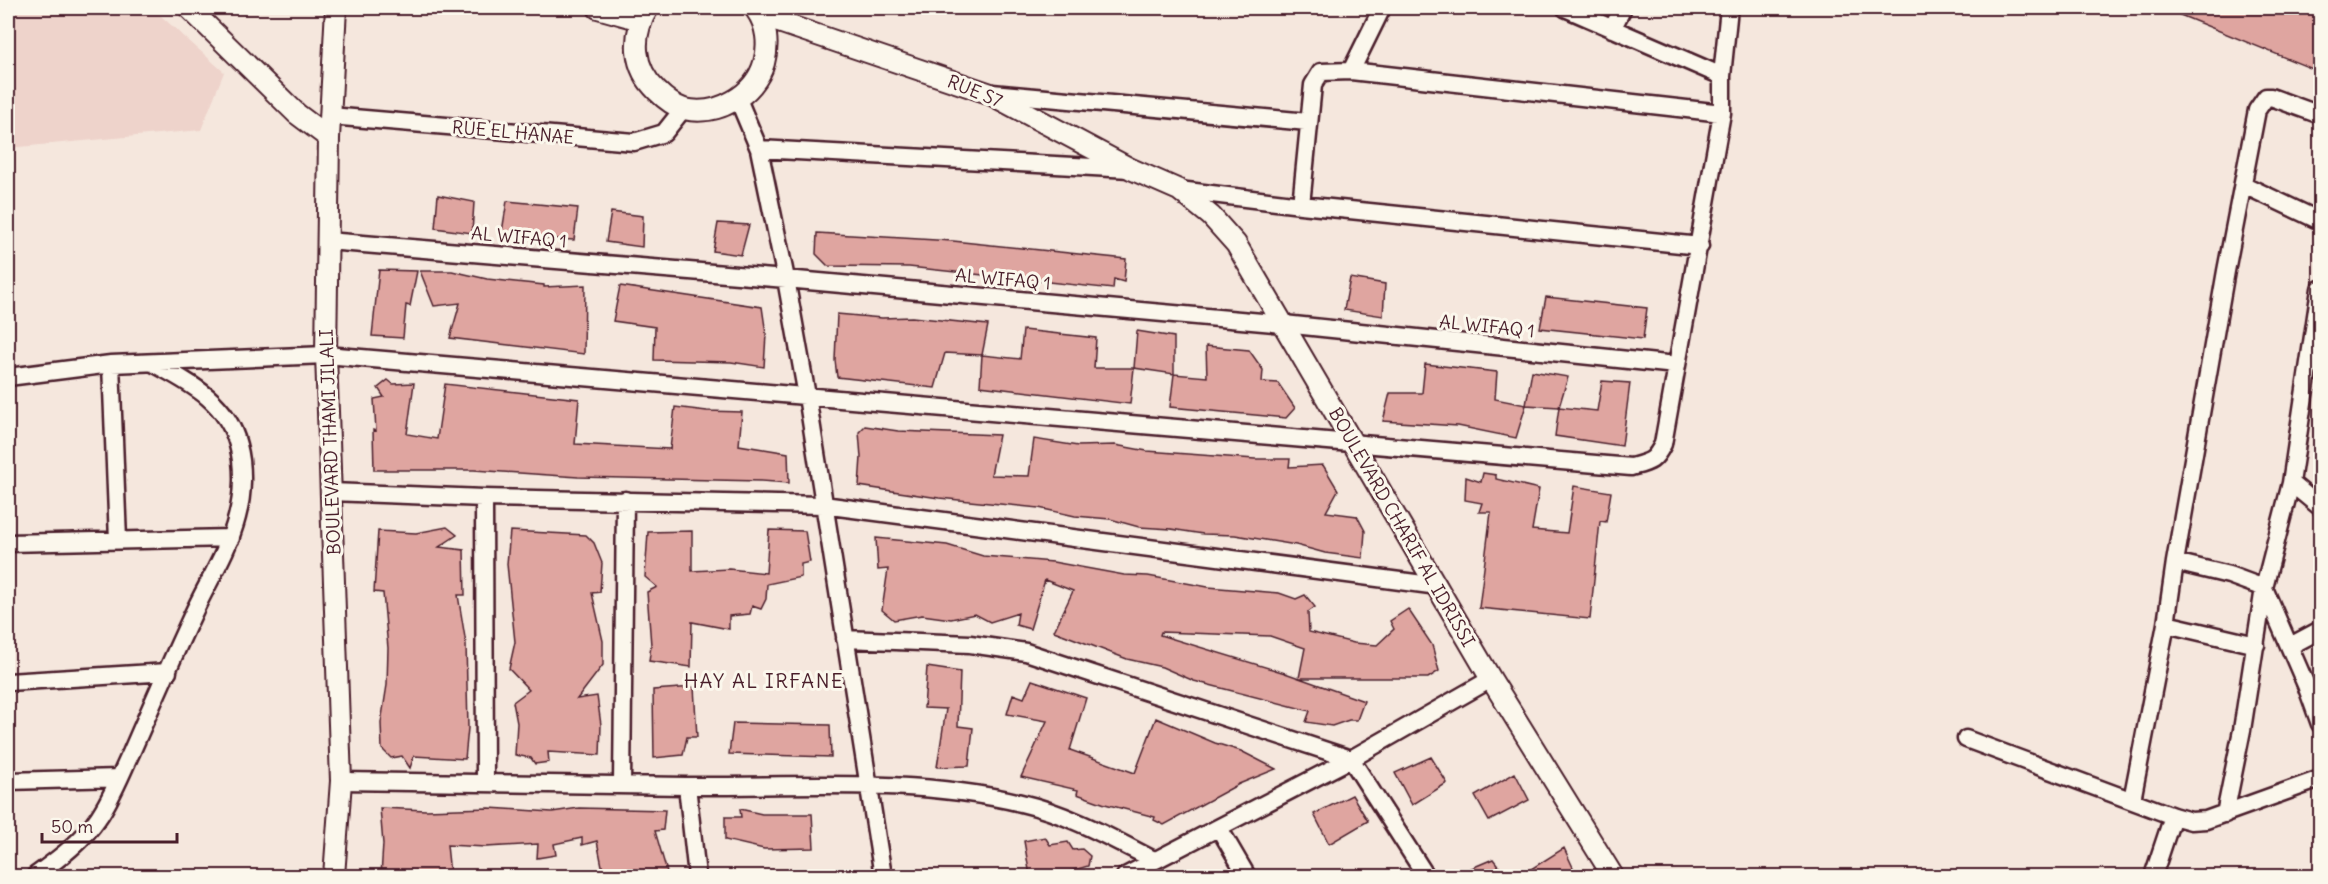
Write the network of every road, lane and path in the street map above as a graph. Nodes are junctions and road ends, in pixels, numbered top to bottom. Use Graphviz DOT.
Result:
graph roads {
  1 [pos="189,8"];
  2 [pos="336,8"];
  3 [pos="598,8"];
  4 [pos="1382,8"];
  5 [pos="1565,8"];
  6 [pos="1623,8"];
  7 [pos="1729,8"];
  8 [pos="758,12"];
  9 [pos="645,14"];
  10 [pos="1612,29"];
  11 [pos="1351,71"];
  12 [pos="1722,76"];
  13 [pos="988,93"];
  14 [pos="738,99"];
  15 [pos="683,108"];
  16 [pos="1722,113"];
  17 [pos="2320,115"];
  18 [pos="330,116"];
  19 [pos="1308,122"];
  20 [pos="329,138"];
  21 [pos="759,149"];
  22 [pos="1131,169"];
  23 [pos="2244,185"];
  24 [pos="1179,190"];
  25 [pos="1301,205"];
  26 [pos="2320,220"];
  27 [pos="327,241"];
  28 [pos="1700,246"];
  29 [pos="786,279"];
  30 [pos="2320,300"];
  31 [pos="1284,324"];
  32 [pos="326,355"];
  33 [pos="151,362"];
  34 [pos="111,364"];
  35 [pos="1676,365"];
  36 [pos="8,377"];
  37 [pos="807,396"];
  38 [pos="1352,442"];
  39 [pos="2291,483"];
  40 [pos="331,492"];
  41 [pos="484,498"];
  42 [pos="625,500"];
  43 [pos="824,505"];
  44 [pos="2320,507"];
  45 [pos="231,538"];
  46 [pos="118,540"];
  47 [pos="8,543"];
  48 [pos="2175,562"];
  49 [pos="1438,586"];
  50 [pos="2264,588"];
  51 [pos="2166,624"];
  52 [pos="2320,630"];
  53 [pos="845,639"];
  54 [pos="2256,645"];
  55 [pos="2290,646"];
  56 [pos="168,672"];
  57 [pos="1491,680"];
  58 [pos="8,682"];
  59 [pos="2320,724"];
  60 [pos="1966,739"];
  61 [pos="1351,759"];
  62 [pos="119,778"];
  63 [pos="2320,779"];
  64 [pos="8,781"];
  65 [pos="341,781"];
  66 [pos="485,783"];
  67 [pos="622,785"];
  68 [pos="687,786"];
  69 [pos="870,786"];
  70 [pos="2132,800"];
  71 [pos="2225,814"];
  72 [pos="2173,816"];
  73 [pos="1219,828"];
  74 [pos="1154,860"];
  75 [pos="35,876"];
  76 [pos="334,876"];
  77 [pos="697,876"];
  78 [pos="883,876"];
  79 [pos="1125,876"];
  80 [pos="1247,876"];
  81 [pos="1426,876"];
  82 [pos="1612,876"];
  83 [pos="2153,876"];
  1 -- 20 [label="street"];
  2 -- 18 [label="street, BOULEVARD THAMI JILALI"];
  3 -- 9 [label="street"];
  4 -- 11 [label="street"];
  5 -- 10 [label="street"];
  6 -- 10 [label="street"];
  7 -- 12 [label="street"];
  8 -- 13 [label="street, RUE S7"];
  8 -- 14 [label="street"];
  9 -- 15 [label="street"];
  10 -- 12 [label="street"];
  11 -- 16 [label="street"];
  11 -- 19 [label="street"];
  12 -- 16 [label="street"];
  13 -- 19 [label="street"];
  13 -- 22 [label="street, RUE S7"];
  14 -- 15 [label="street"];
  14 -- 21 [label="street"];
  15 -- 18 [label="street, RUE EL HANAE"];
  16 -- 28 [label="street"];
  17 -- 23 [label="street"];
  18 -- 20 [label="street, BOULEVARD THAMI JILALI"];
  19 -- 25 [label="street"];
  20 -- 27 [label="street, BOULEVARD THAMI JILALI"];
  21 -- 22 [label="street"];
  21 -- 29 [label="street"];
  22 -- 24 [label="street, RUE S7"];
  23 -- 26 [label="street"];
  23 -- 48 [label="street"];
  24 -- 25 [label="street"];
  24 -- 31 [label="street, BOULEVARD CHARIF AL IDRISSI"];
  25 -- 28 [label="street"];
  27 -- 29 [label="street, AL WIFAQ 1"];
  27 -- 32 [label="street, BOULEVARD THAMI JILALI"];
  28 -- 35 [label="street"];
  29 -- 31 [label="street, AL WIFAQ 1"];
  29 -- 37 [label="street"];
  30 -- 39 [label="street"];
  31 -- 35 [label="street, AL WIFAQ 1"];
  31 -- 38 [label="street, BOULEVARD CHARIF AL IDRISSI"];
  32 -- 33 [label="street"];
  32 -- 37 [label="street"];
  32 -- 40 [label="street, BOULEVARD THAMI JILALI"];
  33 -- 34 [label="street"];
  33 -- 45 [label="street"];
  34 -- 36 [label="street"];
  34 -- 46 [label="street"];
  35 -- 38 [label="street"];
  37 -- 38 [label="street"];
  37 -- 43 [label="street"];
  38 -- 49 [label="street, BOULEVARD CHARIF AL IDRISSI"];
  39 -- 44 [label="street"];
  39 -- 50 [label="street"];
  40 -- 41 [label="street"];
  40 -- 65 [label="street, BOULEVARD THAMI JILALI"];
  41 -- 42 [label="street"];
  41 -- 66 [label="street"];
  42 -- 43 [label="street"];
  42 -- 67 [label="street"];
  43 -- 49 [label="street"];
  43 -- 53 [label="street"];
  45 -- 46 [label="street"];
  45 -- 56 [label="street"];
  46 -- 47 [label="street"];
  48 -- 50 [label="street"];
  48 -- 51 [label="street"];
  49 -- 57 [label="street, BOULEVARD CHARIF AL IDRISSI"];
  50 -- 54 [label="street"];
  50 -- 55 [label="street"];
  51 -- 54 [label="street"];
  51 -- 70 [label="street"];
  52 -- 55 [label="street"];
  53 -- 61 [label="street"];
  53 -- 69 [label="street"];
  54 -- 71 [label="street"];
  55 -- 59 [label="street"];
  56 -- 58 [label="street"];
  56 -- 62 [label="street"];
  57 -- 61 [label="street"];
  57 -- 82 [label="street, BOULEVARD CHARIF AL IDRISSI"];
  60 -- 70 [label="street"];
  61 -- 73 [label="street"];
  61 -- 81 [label="street"];
  62 -- 64 [label="street"];
  62 -- 75 [label="street"];
  63 -- 71 [label="street"];
  65 -- 66 [label="street"];
  65 -- 76 [label="street, BOULEVARD THAMI JILALI"];
  66 -- 67 [label="street"];
  67 -- 68 [label="street"];
  68 -- 69 [label="street"];
  68 -- 77 [label="street"];
  69 -- 74 [label="street"];
  69 -- 78 [label="street"];
  70 -- 72 [label="street"];
  71 -- 72 [label="street"];
  72 -- 83 [label="street"];
  73 -- 74 [label="street"];
  73 -- 80 [label="street"];
  74 -- 79 [label="street"];
}
